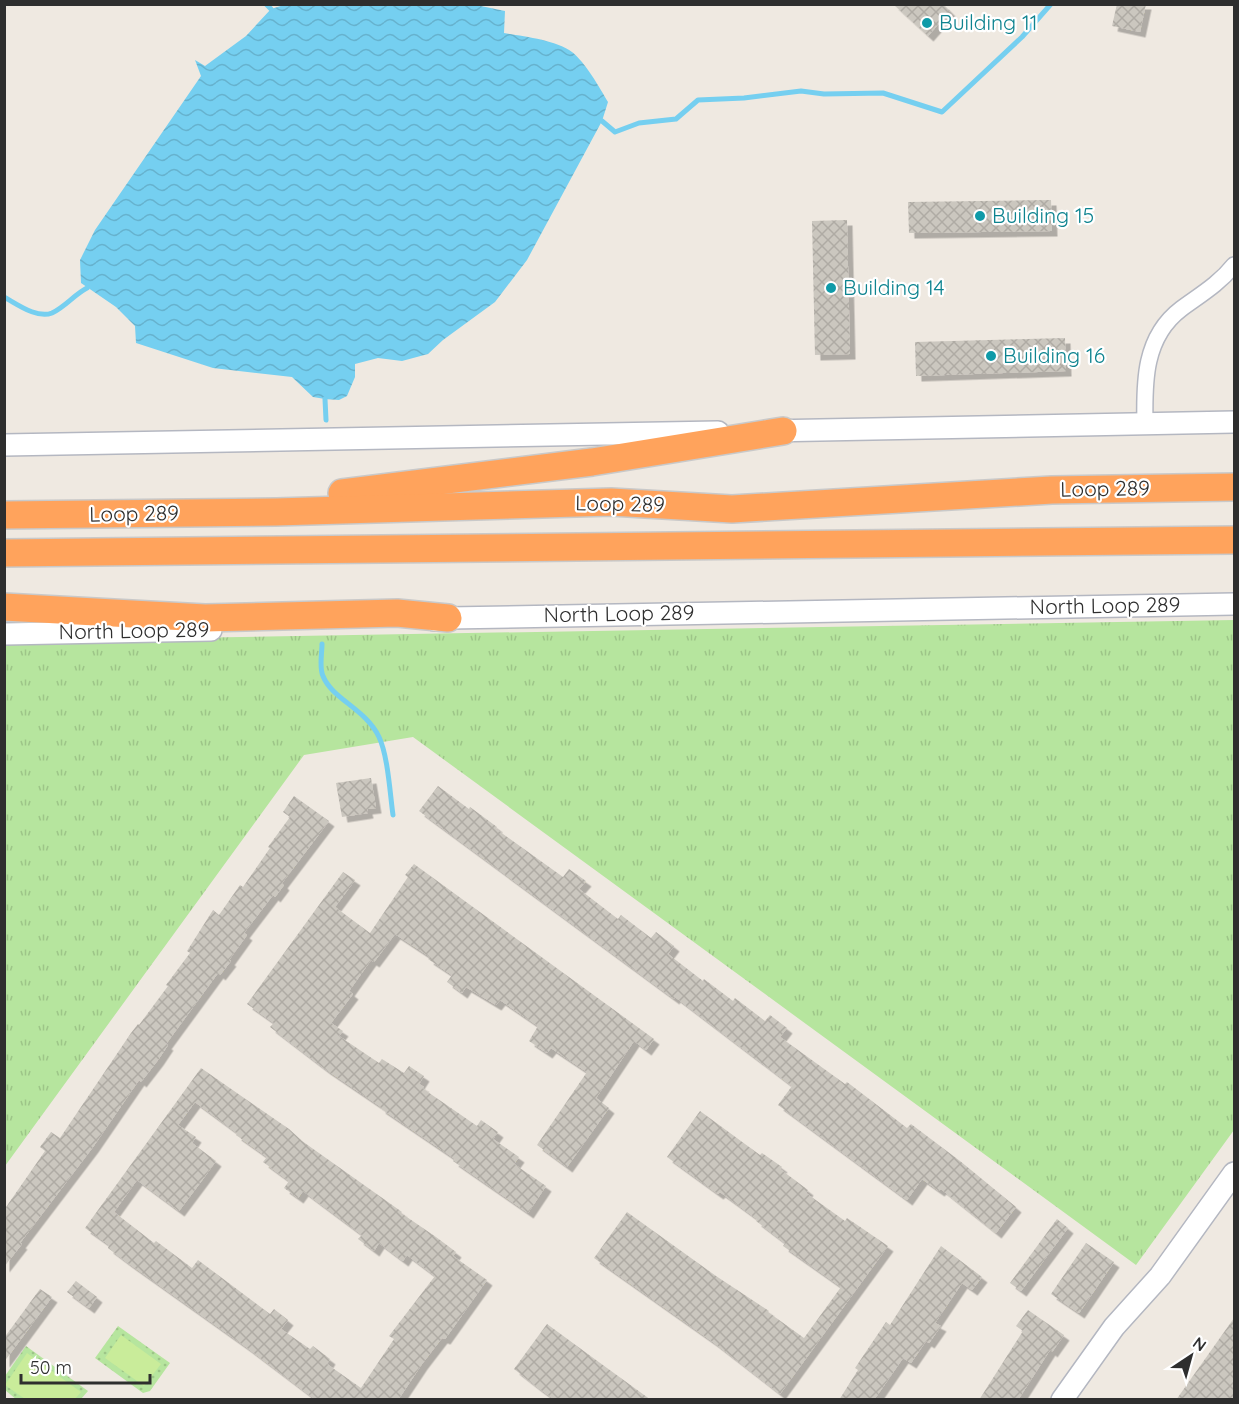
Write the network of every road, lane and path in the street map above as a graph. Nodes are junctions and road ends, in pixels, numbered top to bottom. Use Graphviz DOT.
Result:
graph roads {
  1 [pos="1234,266"];
  2 [pos="1234,422"];
  3 [pos="1145,424"];
  4 [pos="783,431"];
  5 [pos="4,445"];
  6 [pos="1234,487"];
  7 [pos="4,504"];
  8 [pos="4,515"];
  9 [pos="1234,540"];
  10 [pos="4,553"];
  11 [pos="1234,604"];
  12 [pos="4,607"];
  13 [pos="448,618"];
  14 [pos="4,634"];
  15 [pos="1234,1173"];
  16 [pos="1062,1400"];
  1 -- 3 [label="street"];
  2 -- 3 [label="main road"];
  3 -- 4 [label="main road"];
  4 -- 5 [label="main road"];
  4 -- 7 [label="highway"];
  6 -- 8 [label="highway, Loop 289"];
  9 -- 10 [label="highway, Loop 289"];
  11 -- 13 [label="main road, North Loop 289"];
  12 -- 13 [label="highway"];
  13 -- 14 [label="main road, North Loop 289"];
  15 -- 16 [label="main road"];
}
